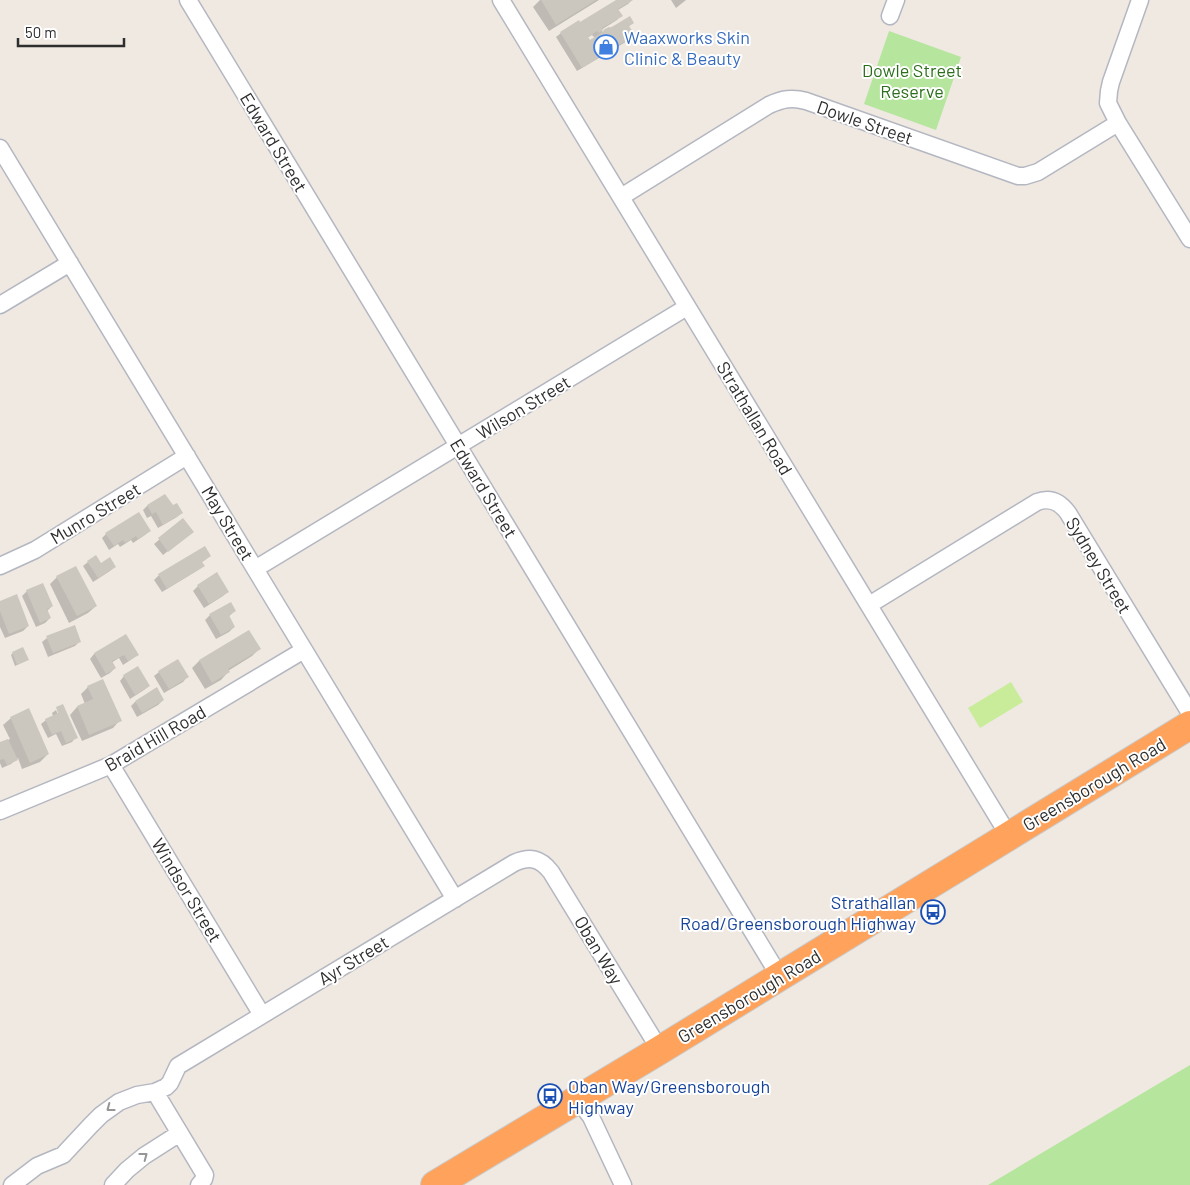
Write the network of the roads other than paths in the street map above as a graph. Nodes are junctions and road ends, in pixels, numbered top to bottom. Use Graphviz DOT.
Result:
graph roads {
  1 [pos="188,0"];
  2 [pos="501,0"];
  3 [pos="896,0"];
  4 [pos="1140,0"];
  5 [pos="890,16"];
  6 [pos="1118,123"];
  7 [pos="0,148"];
  8 [pos="620,197"];
  9 [pos="1190,239"];
  10 [pos="70,263"];
  11 [pos="0,305"];
  12 [pos="687,307"];
  13 [pos="458,446"];
  14 [pos="187,456"];
  15 [pos="0,566"];
  16 [pos="255,569"];
  17 [pos="869,605"];
  18 [pos="304,650"];
  19 [pos="1190,713"];
  20 [pos="1190,725"];
  21 [pos="111,766"];
  22 [pos="0,812"];
  23 [pos="1009,836"];
  24 [pos="530,859"];
  25 [pos="455,899"];
  26 [pos="780,976"];
  27 [pos="262,1015"];
  28 [pos="660,1050"];
  29 [pos="155,1092"];
  30 [pos="578,1100"];
  31 [pos="180,1134"];
  32 [pos="202,1180"];
  33 [pos="12,1185"];
  34 [pos="113,1185"];
  35 [pos="435,1185"];
  36 [pos="623,1185"];
  1 -- 13 [label="street, Edward Street"];
  2 -- 8 [label="street, Strathallan Road"];
  3 -- 5 [label="street"];
  4 -- 6 [label="street"];
  6 -- 8 [label="street, Dowle Street"];
  6 -- 9 [label="street"];
  7 -- 10 [label="street, May Street"];
  8 -- 12 [label="street, Strathallan Road"];
  10 -- 11 [label="street"];
  10 -- 14 [label="street, May Street"];
  12 -- 13 [label="street, Wilson Street"];
  12 -- 17 [label="street, Strathallan Road"];
  13 -- 16 [label="street, Wilson Street"];
  13 -- 26 [label="street, Edward Street"];
  14 -- 15 [label="street, Munro Street"];
  14 -- 16 [label="street, May Street"];
  16 -- 18 [label="street, May Street"];
  17 -- 19 [label="street, Sydney Street"];
  17 -- 23 [label="street, Strathallan Road"];
  18 -- 21 [label="street, Braid Hill Road"];
  18 -- 25 [label="street, May Street"];
  20 -- 23 [label="highway, Greensborough Road"];
  21 -- 22 [label="street, Braid Hill Road"];
  21 -- 27 [label="street, Windsor Street"];
  23 -- 26 [label="highway, Greensborough Road"];
  24 -- 25 [label="street, Ayr Street"];
  24 -- 28 [label="street, Oban Way"];
  25 -- 27 [label="street, Ayr Street"];
  26 -- 28 [label="highway, Greensborough Road"];
  27 -- 29 [label="street, Ayr Street"];
  28 -- 30 [label="highway, Greensborough Road"];
  29 -- 31 [label="street"];
  29 -- 33 [label="street, one-way"];
  30 -- 35 [label="highway, Greensborough Road"];
  30 -- 36 [label="street"];
  31 -- 32 [label="street"];
  34 -- 31 [label="street, one-way"];
}
